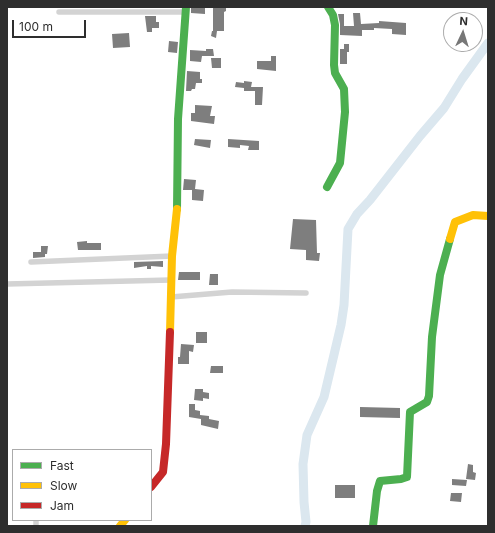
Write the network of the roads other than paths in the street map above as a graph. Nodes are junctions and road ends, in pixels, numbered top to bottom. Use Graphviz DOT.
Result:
graph roads {
  1 [pos="328,7"];
  2 [pos="186,10"];
  3 [pos="59,12"];
  4 [pos="327,187"];
  5 [pos="488,216"];
  6 [pos="172,256"];
  7 [pos="30,262"];
  8 [pos="171,280"];
  9 [pos="7,284"];
  10 [pos="306,293"];
  11 [pos="171,297"];
  12 [pos="152,486"];
  13 [pos="373,526"];
  1 -- 4 [label="street"];
  2 -- 3 [label="street"];
  2 -- 6 [label="street"];
  5 -- 13 [label="street"];
  6 -- 7 [label="street"];
  6 -- 8 [label="street"];
  8 -- 9 [label="street"];
  8 -- 11 [label="street"];
  10 -- 11 [label="street"];
  11 -- 12 [label="street"];
}
